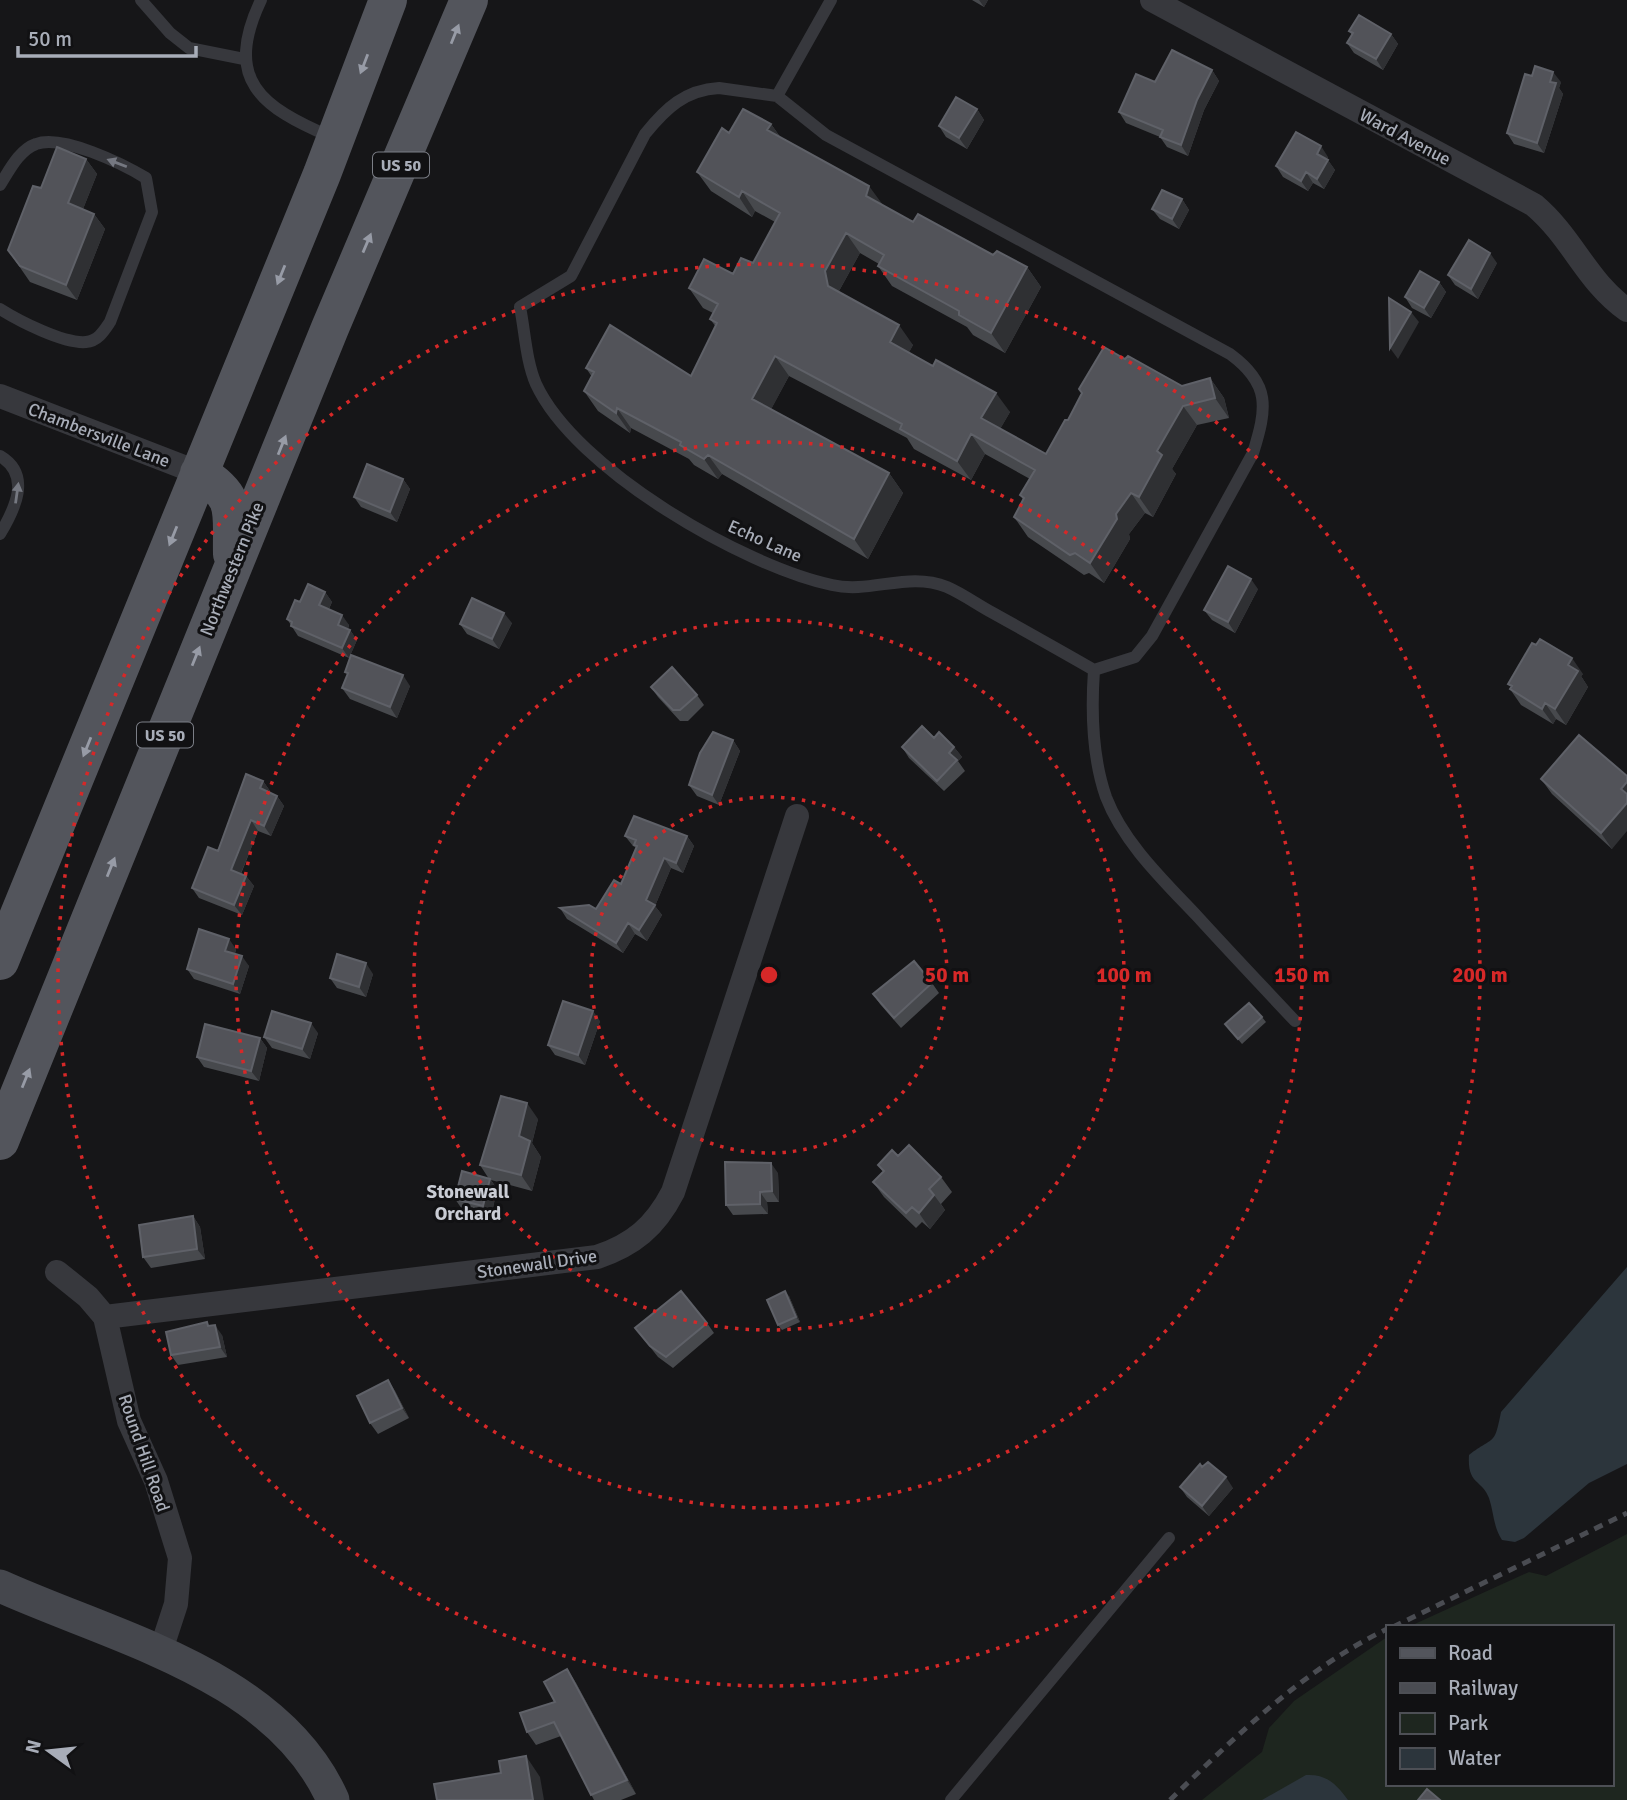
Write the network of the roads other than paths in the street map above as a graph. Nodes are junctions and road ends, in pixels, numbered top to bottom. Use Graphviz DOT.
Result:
graph roads {
  1 [pos="141,0"];
  2 [pos="261,0"];
  3 [pos="388,0"];
  4 [pos="468,0"];
  5 [pos="831,0"];
  6 [pos="1152,0"];
  7 [pos="244,59"];
  8 [pos="777,96"];
  9 [pos="335,139"];
  10 [pos="0,185"];
  11 [pos="0,309"];
  12 [pos="1627,310"];
  13 [pos="0,396"];
  14 [pos="0,456"];
  15 [pos="199,473"];
  16 [pos="0,534"];
  17 [pos="233,566"];
  18 [pos="1094,670"];
  19 [pos="797,816"];
  20 [pos="0,961"];
  21 [pos="1295,1021"];
  22 [pos="0,1141"];
  23 [pos="57,1272"];
  24 [pos="106,1317"];
  25 [pos="1169,1538"];
  26 [pos="0,1586"];
  27 [pos="160,1653"];
  28 [pos="333,1800"];
  29 [pos="951,1800"];
  1 -- 7 [label="lane"];
  2 -- 7 [label="lane"];
  3 -- 9 [label="main road, one-way"];
  17 -- 4 [label="main road, Northwestern Pike / US 50, one-way"];
  5 -- 8 [label="lane"];
  6 -- 12 [label="street, Ward Avenue"];
  7 -- 9 [label="lane"];
  8 -- 18 [label="lane"];
  8 -- 18 [label="lane, Echo Lane"];
  9 -- 15 [label="main road, one-way"];
  11 -- 10 [label="lane, one-way"];
  13 -- 15 [label="street, Chambersville Lane"];
  16 -- 14 [label="lane, one-way"];
  15 -- 17 [label="main road"];
  15 -- 20 [label="main road, one-way"];
  22 -- 17 [label="main road, Northwestern Pike / US 50, one-way"];
  18 -- 21 [label="lane"];
  19 -- 24 [label="street, Stonewall Drive"];
  23 -- 24 [label="street"];
  24 -- 27 [label="street, Round Hill Road"];
  25 -- 29 [label="lane"];
  26 -- 27 [label="street"];
  27 -- 28 [label="street"];
}
